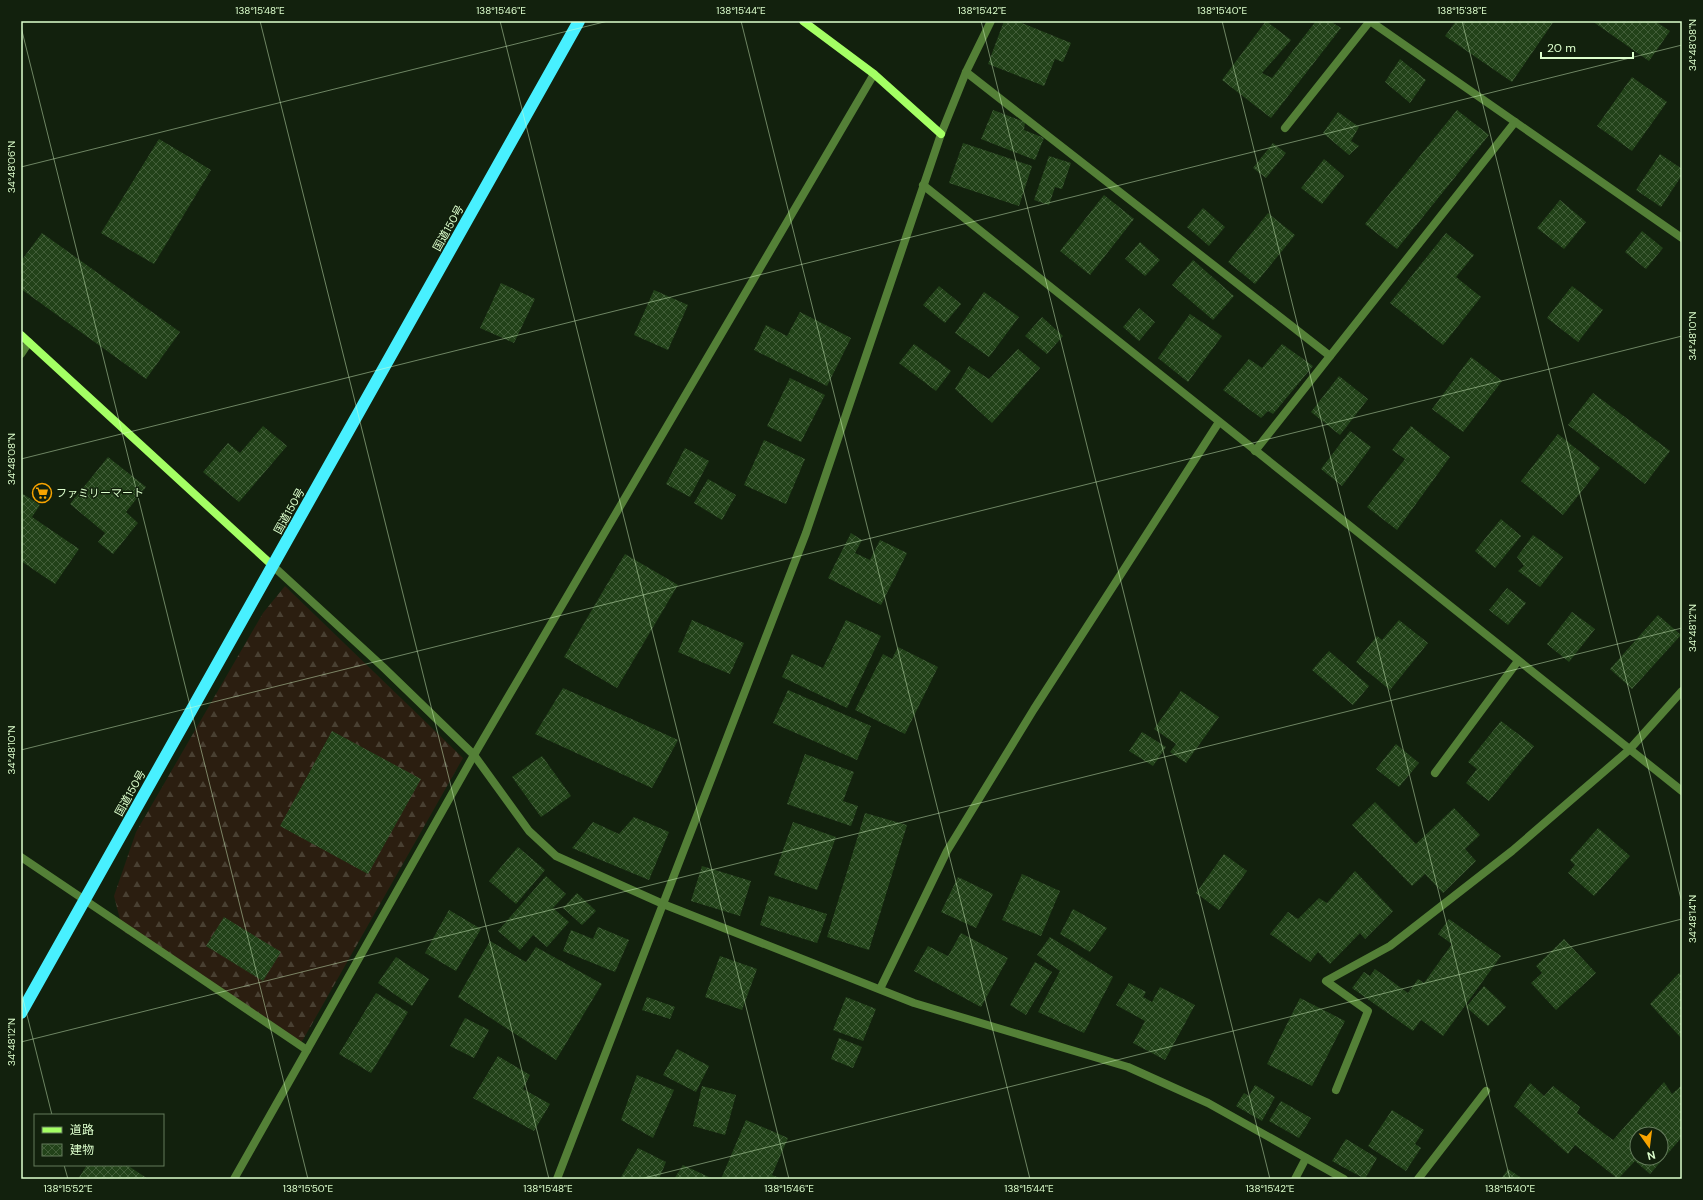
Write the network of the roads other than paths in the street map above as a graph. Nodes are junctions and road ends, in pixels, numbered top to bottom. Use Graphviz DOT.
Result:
graph roads {
  1 [pos="578,21"];
  2 [pos="803,21"];
  3 [pos="991,21"];
  4 [pos="1370,21"];
  5 [pos="966,72"];
  6 [pos="874,74"];
  7 [pos="1515,122"];
  8 [pos="1285,128"];
  9 [pos="941,134"];
  10 [pos="923,185"];
  11 [pos="1682,238"];
  12 [pos="21,335"];
  13 [pos="29,342"];
  14 [pos="21,354"];
  15 [pos="1330,356"];
  16 [pos="1219,422"];
  17 [pos="1255,451"];
  18 [pos="273,566"];
  19 [pos="1518,661"];
  20 [pos="1682,691"];
  21 [pos="1629,750"];
  22 [pos="474,755"];
  23 [pos="1435,773"];
  24 [pos="1682,791"];
  25 [pos="21,857"];
  26 [pos="85,899"];
  27 [pos="663,904"];
  28 [pos="880,989"];
  29 [pos="21,1013"];
  30 [pos="307,1050"];
  31 [pos="1336,1090"];
  32 [pos="1486,1091"];
  33 [pos="1306,1158"];
  34 [pos="234,1179"];
  35 [pos="557,1179"];
  36 [pos="1295,1179"];
  37 [pos="1344,1179"];
  38 [pos="1418,1179"];
  1 -- 18 [label="highway, 国道150号"];
  2 -- 6 [label="street"];
  3 -- 5 [label="street"];
  4 -- 7 [label="street"];
  4 -- 8 [label="street"];
  5 -- 9 [label="street"];
  5 -- 15 [label="street"];
  6 -- 9 [label="street"];
  6 -- 22 [label="street"];
  7 -- 11 [label="street"];
  7 -- 15 [label="street"];
  9 -- 10 [label="street"];
  10 -- 16 [label="street"];
  10 -- 27 [label="street"];
  12 -- 13 [label="street"];
  13 -- 14 [label="street"];
  13 -- 18 [label="street"];
  15 -- 17 [label="street"];
  16 -- 17 [label="street"];
  16 -- 28 [label="street"];
  17 -- 19 [label="street"];
  18 -- 22 [label="street"];
  18 -- 26 [label="highway, 国道150号"];
  19 -- 21 [label="street"];
  19 -- 23 [label="street"];
  20 -- 21 [label="street"];
  21 -- 24 [label="street"];
  21 -- 31 [label="street"];
  22 -- 27 [label="street"];
  22 -- 30 [label="street"];
  25 -- 26 [label="street"];
  26 -- 29 [label="highway, 国道150号"];
  26 -- 30 [label="street"];
  27 -- 28 [label="street"];
  27 -- 35 [label="street"];
  28 -- 33 [label="street"];
  30 -- 34 [label="street"];
  32 -- 38 [label="street"];
  33 -- 36 [label="street"];
  33 -- 37 [label="street"];
}
